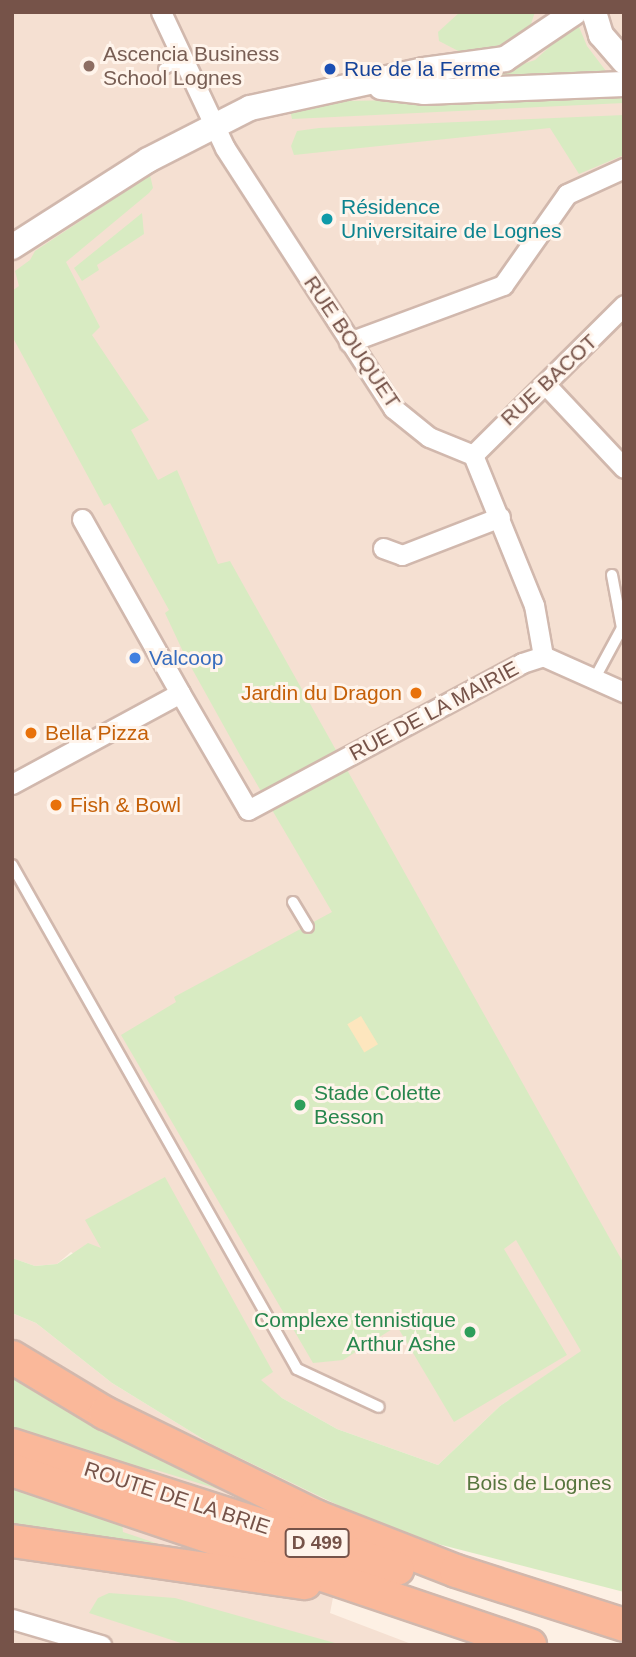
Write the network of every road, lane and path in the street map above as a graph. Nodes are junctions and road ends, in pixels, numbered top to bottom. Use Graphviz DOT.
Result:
graph roads {
  1 [pos="161,12"];
  2 [pos="575,12"];
  3 [pos="594,12"];
  4 [pos="183,59"];
  5 [pos="624,61"];
  6 [pos="164,69"];
  7 [pos="624,84"];
  8 [pos="370,85"];
  9 [pos="208,114"];
  10 [pos="624,168"];
  11 [pos="12,247"];
  12 [pos="624,305"];
  13 [pos="347,340"];
  14 [pos="545,384"];
  15 [pos="472,455"];
  16 [pos="624,468"];
  17 [pos="500,517"];
  18 [pos="82,519"];
  19 [pos="383,548"];
  20 [pos="612,575"];
  21 [pos="543,656"];
  22 [pos="596,676"];
  23 [pos="624,692"];
  24 [pos="180,693"];
  25 [pos="12,784"];
  26 [pos="12,865"];
  27 [pos="293,902"];
  28 [pos="308,927"];
  29 [pos="12,1357"];
  30 [pos="379,1408"];
  31 [pos="12,1445"];
  32 [pos="12,1470"];
  33 [pos="12,1541"];
  34 [pos="12,1619"];
  35 [pos="624,1625"];
  36 [pos="624,1636"];
  37 [pos="101,1645"];
  38 [pos="507,1645"];
  39 [pos="530,1645"];
  1 -- 4 [label="street, RUE BOUQUET"];
  2 -- 8 [label="street"];
  3 -- 5 [label="street"];
  4 -- 6 [label="lane"];
  4 -- 9 [label="street, RUE BOUQUET"];
  7 -- 8 [label="street"];
  8 -- 9 [label="street"];
  9 -- 11 [label="street"];
  9 -- 13 [label="street, RUE BOUQUET"];
  10 -- 13 [label="street"];
  12 -- 14 [label="street, RUE BACOT"];
  13 -- 15 [label="street, RUE BOUQUET"];
  14 -- 15 [label="street, RUE BACOT"];
  14 -- 16 [label="street"];
  15 -- 17 [label="street"];
  17 -- 19 [label="street"];
  17 -- 21 [label="street"];
  18 -- 24 [label="street"];
  20 -- 22 [label="lane"];
  21 -- 22 [label="street, RUE DE LA MAIRIE"];
  21 -- 24 [label="street, RUE DE LA MAIRIE"];
  22 -- 23 [label="street, RUE DE LA MAIRIE"];
  24 -- 25 [label="street"];
  26 -- 30 [label="lane"];
  27 -- 28 [label="lane"];
  29 -- 35 [label="highway"];
  31 -- 36 [label="highway, ROUTE DE LA BRIE / D 499"];
  32 -- 39 [label="highway, ROUTE DE LA BRIE / D 499"];
  33 -- 38 [label="highway"];
  34 -- 37 [label="street"];
}
